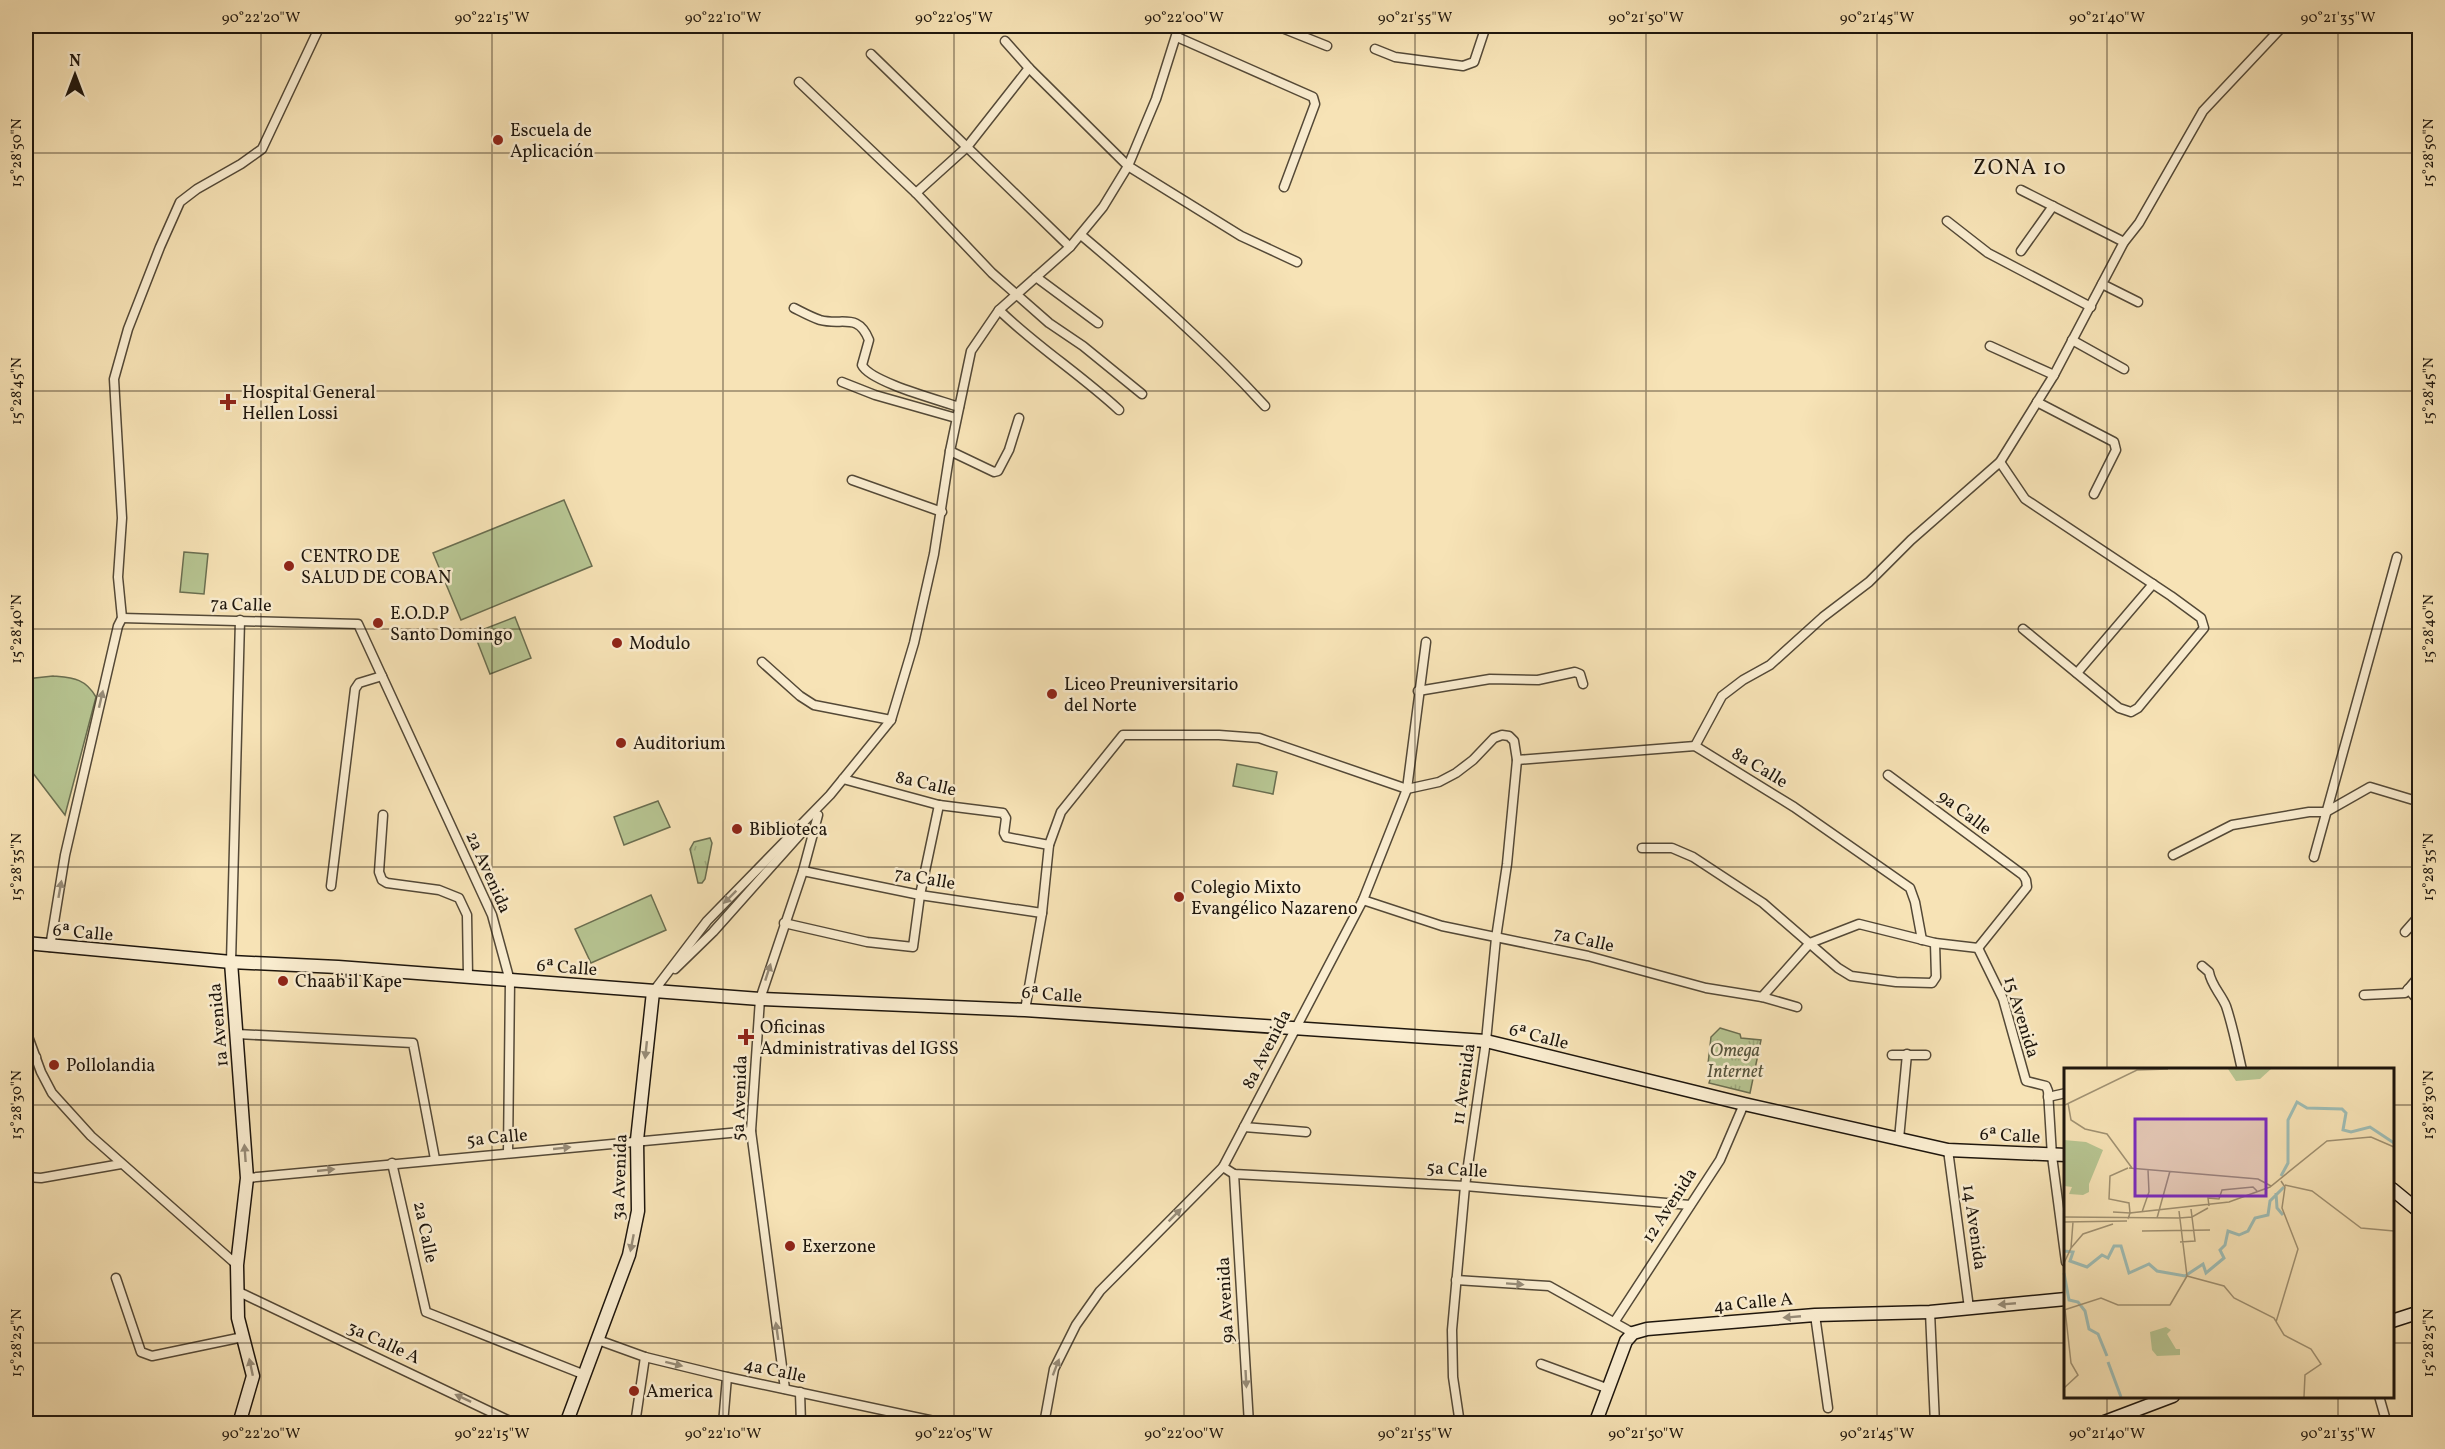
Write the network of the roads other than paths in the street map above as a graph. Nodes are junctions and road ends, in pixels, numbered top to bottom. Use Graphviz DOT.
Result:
graph roads {
  1 [pos="320,26"];
  2 [pos="1179,26"];
  3 [pos="1277,26"];
  4 [pos="1486,26"];
  5 [pos="2283,26"];
  6 [pos="1177,37"];
  7 [pos="1005,41"];
  8 [pos="1327,46"];
  9 [pos="1375,49"];
  10 [pos="871,54"];
  11 [pos="1029,69"];
  12 [pos="800,82"];
  13 [pos="967,147"];
  14 [pos="1128,166"];
  15 [pos="1284,187"];
  16 [pos="2021,190"];
  17 [pos="916,193"];
  18 [pos="2053,206"];
  19 [pos="1947,221"];
  20 [pos="1081,235"];
  21 [pos="2124,242"];
  22 [pos="1070,247"];
  23 [pos="2021,251"];
  24 [pos="1297,262"];
  25 [pos="1036,277"];
  26 [pos="2102,284"];
  27 [pos="1017,294"];
  28 [pos="2138,302"];
  29 [pos="2091,307"];
  30 [pos="794,308"];
  31 [pos="999,310"];
  32 [pos="1098,323"];
  33 [pos="2072,340"];
  34 [pos="1990,346"];
  35 [pos="2124,369"];
  36 [pos="2054,375"];
  37 [pos="842,382"];
  38 [pos="1142,394"];
  39 [pos="2037,402"];
  40 [pos="1265,406"];
  41 [pos="959,407"];
  42 [pos="1119,410"];
  43 [pos="956,418"];
  44 [pos="1019,418"];
  45 [pos="951,451"];
  46 [pos="2000,462"];
  47 [pos="852,480"];
  48 [pos="2094,494"];
  49 [pos="942,512"];
  50 [pos="2397,557"];
  51 [pos="2153,584"];
  52 [pos="122,618"];
  53 [pos="240,620"];
  54 [pos="358,624"];
  55 [pos="2023,629"];
  56 [pos="1426,642"];
  57 [pos="762,662"];
  58 [pos="2077,673"];
  59 [pos="382,676"];
  60 [pos="1583,684"];
  61 [pos="1418,691"];
  62 [pos="891,720"];
  63 [pos="1695,746"];
  64 [pos="1517,760"];
  65 [pos="1888,775"];
  66 [pos="843,779"];
  67 [pos="1407,789"];
  68 [pos="830,795"];
  69 [pos="2420,802"];
  70 [pos="939,805"];
  71 [pos="2326,812"];
  72 [pos="383,814"];
  73 [pos="818,815"];
  74 [pos="1049,845"];
  75 [pos="1642,848"];
  76 [pos="2173,855"];
  77 [pos="2314,857"];
  78 [pos="803,871"];
  79 [pos="331,886"];
  80 [pos="920,895"];
  81 [pos="1363,900"];
  82 [pos="1042,913"];
  83 [pos="2420,915"];
  84 [pos="784,923"];
  85 [pos="2405,932"];
  86 [pos="1496,938"];
  87 [pos="1922,940"];
  88 [pos="1810,943"];
  89 [pos="1935,943"];
  90 [pos="28,947"];
  91 [pos="50,947"];
  92 [pos="1978,948"];
  93 [pos="231,962"];
  94 [pos="2202,966"];
  95 [pos="2420,975"];
  96 [pos="468,976"];
  97 [pos="510,981"];
  98 [pos="2408,990"];
  99 [pos="653,992"];
  100 [pos="2364,995"];
  101 [pos="1762,997"];
  102 [pos="760,999"];
  103 [pos="2420,1002"];
  104 [pos="1797,1007"];
  105 [pos="1025,1010"];
  106 [pos="1294,1029"];
  107 [pos="26,1031"];
  108 [pos="237,1034"];
  109 [pos="1486,1041"];
  110 [pos="1907,1054"];
  111 [pos="1892,1055"];
  112 [pos="1926,1055"];
  113 [pos="36,1057"];
  114 [pos="26,1065"];
  115 [pos="2242,1068"];
  116 [pos="2064,1093"];
  117 [pos="2048,1097"];
  118 [pos="1744,1104"];
  119 [pos="1244,1127"];
  120 [pos="751,1131"];
  121 [pos="1306,1132"];
  122 [pos="1899,1139"];
  123 [pos="637,1140"];
  124 [pos="1948,1150"];
  125 [pos="508,1153"];
  126 [pos="2064,1155"];
  127 [pos="2052,1156"];
  128 [pos="435,1159"];
  129 [pos="392,1163"];
  130 [pos="122,1164"];
  131 [pos="1223,1167"];
  132 [pos="1234,1174"];
  133 [pos="26,1176"];
  134 [pos="247,1178"];
  135 [pos="1465,1186"];
  136 [pos="2394,1191"];
  137 [pos="1690,1205"];
  138 [pos="2420,1212"];
  139 [pos="2064,1247"];
  140 [pos="237,1265"];
  141 [pos="116,1278"];
  142 [pos="1456,1280"];
  143 [pos="237,1291"];
  144 [pos="2064,1299"];
  145 [pos="1969,1308"];
  146 [pos="1930,1312"];
  147 [pos="2420,1312"];
  148 [pos="1815,1315"];
  149 [pos="2394,1320"];
  150 [pos="1615,1321"];
  151 [pos="1633,1332"];
  152 [pos="243,1338"];
  153 [pos="598,1340"];
  154 [pos="645,1357"];
  155 [pos="1541,1364"];
  156 [pos="585,1375"];
  157 [pos="727,1377"];
  158 [pos="785,1389"];
  159 [pos="1609,1389"];
  160 [pos="800,1392"];
  161 [pos="2168,1398"];
  162 [pos="2380,1398"];
  163 [pos="1828,1408"];
  164 [pos="913,1420"];
  165 [pos="239,1424"];
  166 [pos="516,1424"];
  167 [pos="566,1424"];
  168 [pos="634,1424"];
  169 [pos="723,1424"];
  170 [pos="801,1424"];
  171 [pos="948,1424"];
  172 [pos="1044,1424"];
  173 [pos="1249,1424"];
  174 [pos="1460,1424"];
  175 [pos="1594,1424"];
  176 [pos="1935,1424"];
  177 [pos="2099,1424"];
  178 [pos="2387,1424"];
  1 -- 52 [label="street"];
  2 -- 6 [label="street"];
  3 -- 8 [label="street"];
  4 -- 9 [label="street"];
  5 -- 21 [label="street"];
  6 -- 14 [label="street"];
  6 -- 15 [label="street"];
  7 -- 11 [label="street"];
  10 -- 13 [label="street"];
  11 -- 13 [label="street"];
  11 -- 14 [label="street"];
  12 -- 17 [label="street"];
  13 -- 17 [label="street"];
  13 -- 22 [label="street"];
  14 -- 20 [label="street"];
  14 -- 24 [label="street"];
  16 -- 18 [label="street"];
  17 -- 27 [label="street"];
  18 -- 21 [label="street"];
  18 -- 23 [label="street"];
  19 -- 29 [label="street"];
  20 -- 22 [label="street"];
  20 -- 40 [label="street"];
  21 -- 26 [label="street"];
  22 -- 25 [label="street"];
  25 -- 27 [label="street"];
  25 -- 32 [label="street"];
  26 -- 28 [label="street"];
  26 -- 29 [label="street"];
  27 -- 31 [label="street"];
  27 -- 38 [label="street"];
  29 -- 33 [label="street"];
  30 -- 41 [label="street"];
  31 -- 41 [label="street"];
  31 -- 42 [label="street"];
  33 -- 35 [label="street"];
  33 -- 36 [label="street"];
  34 -- 36 [label="street"];
  36 -- 39 [label="street"];
  37 -- 43 [label="street"];
  39 -- 46 [label="street"];
  39 -- 48 [label="street"];
  41 -- 43 [label="street"];
  43 -- 45 [label="street"];
  44 -- 45 [label="street"];
  45 -- 49 [label="street"];
  46 -- 51 [label="street"];
  46 -- 63 [label="street"];
  47 -- 49 [label="street"];
  49 -- 62 [label="street"];
  50 -- 71 [label="street"];
  51 -- 58 [label="street"];
  51 -- 58 [label="street"];
  52 -- 53 [label="street, 7a Calle"];
  91 -- 52 [label="street, one-way"];
  53 -- 54 [label="street, 7a Calle"];
  53 -- 93 [label="street, 1a Avenida"];
  54 -- 59 [label="street, 2a Avenida"];
  55 -- 58 [label="street"];
  56 -- 61 [label="street, 8a Avenida"];
  57 -- 62 [label="street"];
  59 -- 79 [label="street"];
  59 -- 97 [label="street, 2a Avenida"];
  60 -- 61 [label="street"];
  61 -- 67 [label="street, 8a Avenida"];
  62 -- 66 [label="street"];
  63 -- 64 [label="street"];
  63 -- 87 [label="street, 8a Calle"];
  64 -- 67 [label="street, 11 Avenida"];
  64 -- 86 [label="street, 11 Avenida"];
  65 -- 92 [label="street, 9a Calle"];
  66 -- 68 [label="street"];
  66 -- 70 [label="street, 8a Calle"];
  67 -- 74 [label="street"];
  67 -- 81 [label="street, 8a Avenida"];
  68 -- 73 [label="street"];
  68 -- 99 [label="street, one-way"];
  69 -- 71 [label="street"];
  70 -- 74 [label="street, 8a Calle"];
  70 -- 80 [label="street"];
  71 -- 76 [label="street"];
  71 -- 77 [label="street"];
  72 -- 96 [label="street"];
  73 -- 78 [label="street, 5a Avenida"];
  73 -- 99 [label="street"];
  74 -- 82 [label="street"];
  75 -- 88 [label="street"];
  78 -- 80 [label="street, 7a Calle"];
  78 -- 84 [label="street, 5a Avenida"];
  80 -- 82 [label="street, 7a Calle"];
  80 -- 84 [label="street"];
  81 -- 86 [label="street, 7a Calle"];
  81 -- 106 [label="street, 8a Avenida"];
  82 -- 105 [label="street"];
  83 -- 85 [label="street"];
  102 -- 84 [label="street, 5a Avenida, one-way"];
  86 -- 101 [label="street, 7a Calle"];
  86 -- 109 [label="street, 11 Avenida"];
  87 -- 88 [label="street"];
  87 -- 89 [label="street"];
  88 -- 89 [label="street"];
  88 -- 101 [label="street"];
  89 -- 92 [label="street"];
  90 -- 91 [label="main road, 6ª Calle"];
  91 -- 93 [label="main road, 6ª Calle"];
  92 -- 117 [label="street, 15 Avenida"];
  93 -- 96 [label="main road, 6ª Calle"];
  93 -- 108 [label="main road, 1a Avenida"];
  94 -- 115 [label="street"];
  95 -- 98 [label="street"];
  96 -- 97 [label="main road, 6ª Calle"];
  97 -- 99 [label="main road, 6ª Calle"];
  97 -- 125 [label="street, 2a Avenida"];
  98 -- 100 [label="street"];
  98 -- 103 [label="street"];
  99 -- 102 [label="main road, 6ª Calle"];
  99 -- 123 [label="main road, 3a Avenida, one-way"];
  101 -- 104 [label="street, 7a Calle"];
  102 -- 105 [label="main road, 6ª Calle"];
  102 -- 120 [label="street, 5a Avenida"];
  105 -- 106 [label="main road, 6ª Calle"];
  106 -- 109 [label="main road, 6ª Calle"];
  106 -- 119 [label="street, 8a Avenida"];
  107 -- 113 [label="street"];
  108 -- 128 [label="street"];
  134 -- 108 [label="main road, 1a Avenida, one-way"];
  109 -- 118 [label="main road, 6ª Calle"];
  109 -- 135 [label="street, 11 Avenida"];
  110 -- 111 [label="street"];
  110 -- 112 [label="street"];
  110 -- 122 [label="street"];
  113 -- 114 [label="street"];
  113 -- 130 [label="street"];
  116 -- 117 [label="street"];
  117 -- 127 [label="street"];
  118 -- 122 [label="main road, 6ª Calle"];
  118 -- 137 [label="street, 12 Avenida"];
  119 -- 121 [label="street"];
  119 -- 131 [label="street, 8a Avenida"];
  120 -- 123 [label="street, 5a Calle"];
  158 -- 120 [label="street, 5a Avenida, one-way"];
  122 -- 124 [label="main road, 6ª Calle"];
  125 -- 123 [label="street, 5a Calle, one-way"];
  123 -- 153 [label="main road, 3a Avenida, one-way"];
  124 -- 127 [label="main road, 6ª Calle"];
  124 -- 145 [label="street, 14 Avenida"];
  125 -- 128 [label="street, 5a Calle"];
  126 -- 127 [label="main road, 6ª Calle"];
  127 -- 139 [label="street"];
  128 -- 129 [label="street, 5a Calle"];
  134 -- 129 [label="street, 5a Calle, one-way"];
  129 -- 156 [label="street, 2a Calle"];
  130 -- 133 [label="street"];
  130 -- 140 [label="street"];
  131 -- 132 [label="street, 5a Calle"];
  172 -- 131 [label="street, 8a Avenida, one-way"];
  132 -- 135 [label="street, 5a Calle"];
  132 -- 173 [label="street, 9a Avenida, one-way"];
  134 -- 140 [label="main road, 1a Avenida"];
  135 -- 137 [label="street, 5a Calle"];
  135 -- 142 [label="street, 11 Avenida"];
  136 -- 138 [label="main road"];
  137 -- 150 [label="street, 12 Avenida"];
  140 -- 143 [label="main road, 1a Avenida"];
  141 -- 152 [label="street"];
  142 -- 150 [label="street, one-way"];
  142 -- 174 [label="street, 11 Avenida"];
  143 -- 152 [label="main road, 1a Avenida"];
  166 -- 143 [label="street, 3a Calle A, one-way"];
  144 -- 145 [label="main road, 4a Calle A, one-way"];
  145 -- 146 [label="main road, 4a Calle A"];
  146 -- 148 [label="main road, 4a Calle A"];
  146 -- 176 [label="street"];
  147 -- 149 [label="main road"];
  148 -- 151 [label="main road, 4a Calle A, one-way"];
  148 -- 163 [label="street"];
  150 -- 151 [label="street"];
  151 -- 159 [label="main road"];
  165 -- 152 [label="main road, 1a Avenida, one-way"];
  153 -- 154 [label="street, 4a Calle"];
  153 -- 156 [label="main road, 3a Avenida"];
  154 -- 157 [label="street, 4a Calle, one-way"];
  154 -- 168 [label="street"];
  155 -- 159 [label="street"];
  156 -- 167 [label="main road, 3a Avenida"];
  157 -- 158 [label="street, 4a Calle"];
  157 -- 169 [label="street"];
  158 -- 160 [label="street, 4a Calle"];
  159 -- 175 [label="main road"];
  160 -- 164 [label="street, 4a Calle"];
  160 -- 170 [label="street"];
  161 -- 177 [label="main road"];
  162 -- 178 [label="street"];
  164 -- 171 [label="street, 4a Calle"];
}
